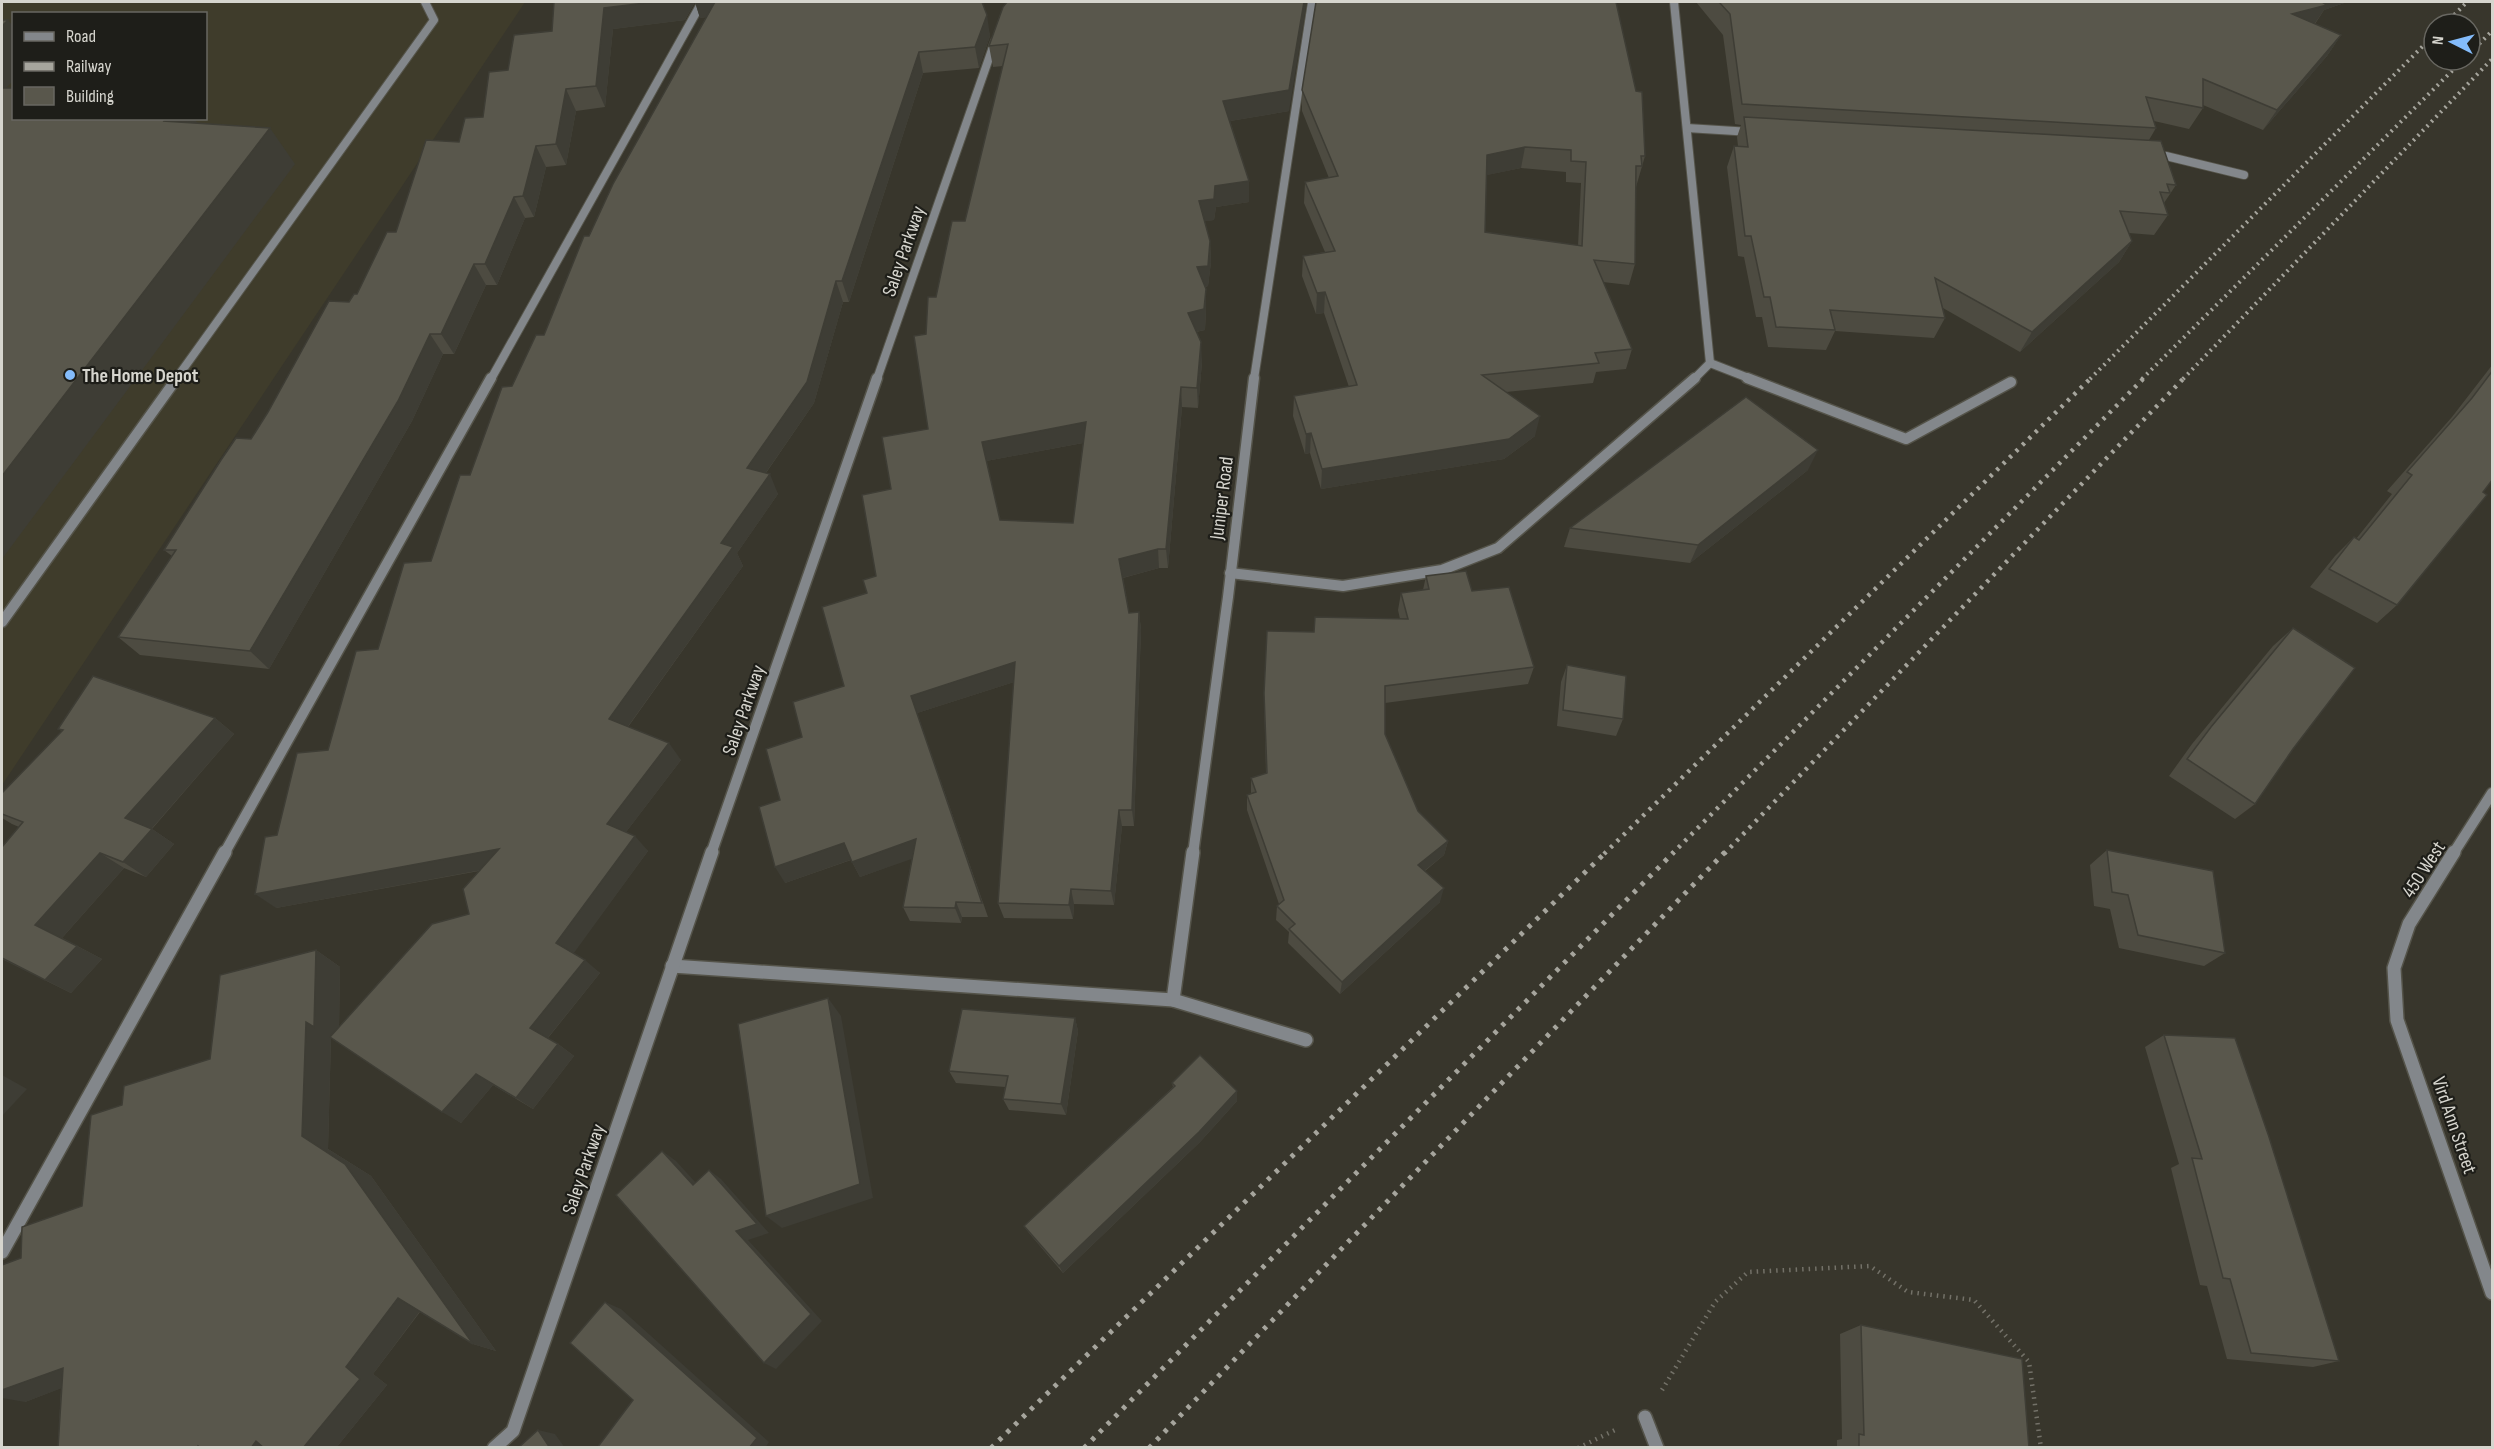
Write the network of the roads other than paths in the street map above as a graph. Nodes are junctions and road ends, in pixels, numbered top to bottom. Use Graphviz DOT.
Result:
graph roads {
  1 [pos="425,2"];
  2 [pos="702,2"];
  3 [pos="1312,2"];
  4 [pos="1674,2"];
  5 [pos="997,35"];
  6 [pos="1687,128"];
  7 [pos="1757,132"];
  8 [pos="2143,155"];
  9 [pos="2244,175"];
  10 [pos="1710,363"];
  11 [pos="2011,382"];
  12 [pos="1230,573"];
  13 [pos="2,622"];
  14 [pos="2493,793"];
  15 [pos="672,966"];
  16 [pos="2394,968"];
  17 [pos="1173,1000"];
  18 [pos="1306,1040"];
  19 [pos="2,1252"];
  20 [pos="2493,1293"];
  21 [pos="1645,1417"];
  22 [pos="494,1448"];
  23 [pos="1657,1448"];
  1 -- 13 [label="street"];
  2 -- 19 [label="street"];
  3 -- 12 [label="street, Juniper Road"];
  4 -- 6 [label="street"];
  5 -- 15 [label="street, Saley Parkway"];
  6 -- 7 [label="street"];
  6 -- 10 [label="street"];
  8 -- 9 [label="street"];
  10 -- 11 [label="street"];
  10 -- 12 [label="street"];
  12 -- 17 [label="street, Juniper Road"];
  14 -- 16 [label="street, 450 West"];
  15 -- 17 [label="street"];
  15 -- 22 [label="street, Saley Parkway"];
  16 -- 20 [label="street, Vird Ann Street"];
  17 -- 18 [label="street"];
  21 -- 23 [label="street"];
}
